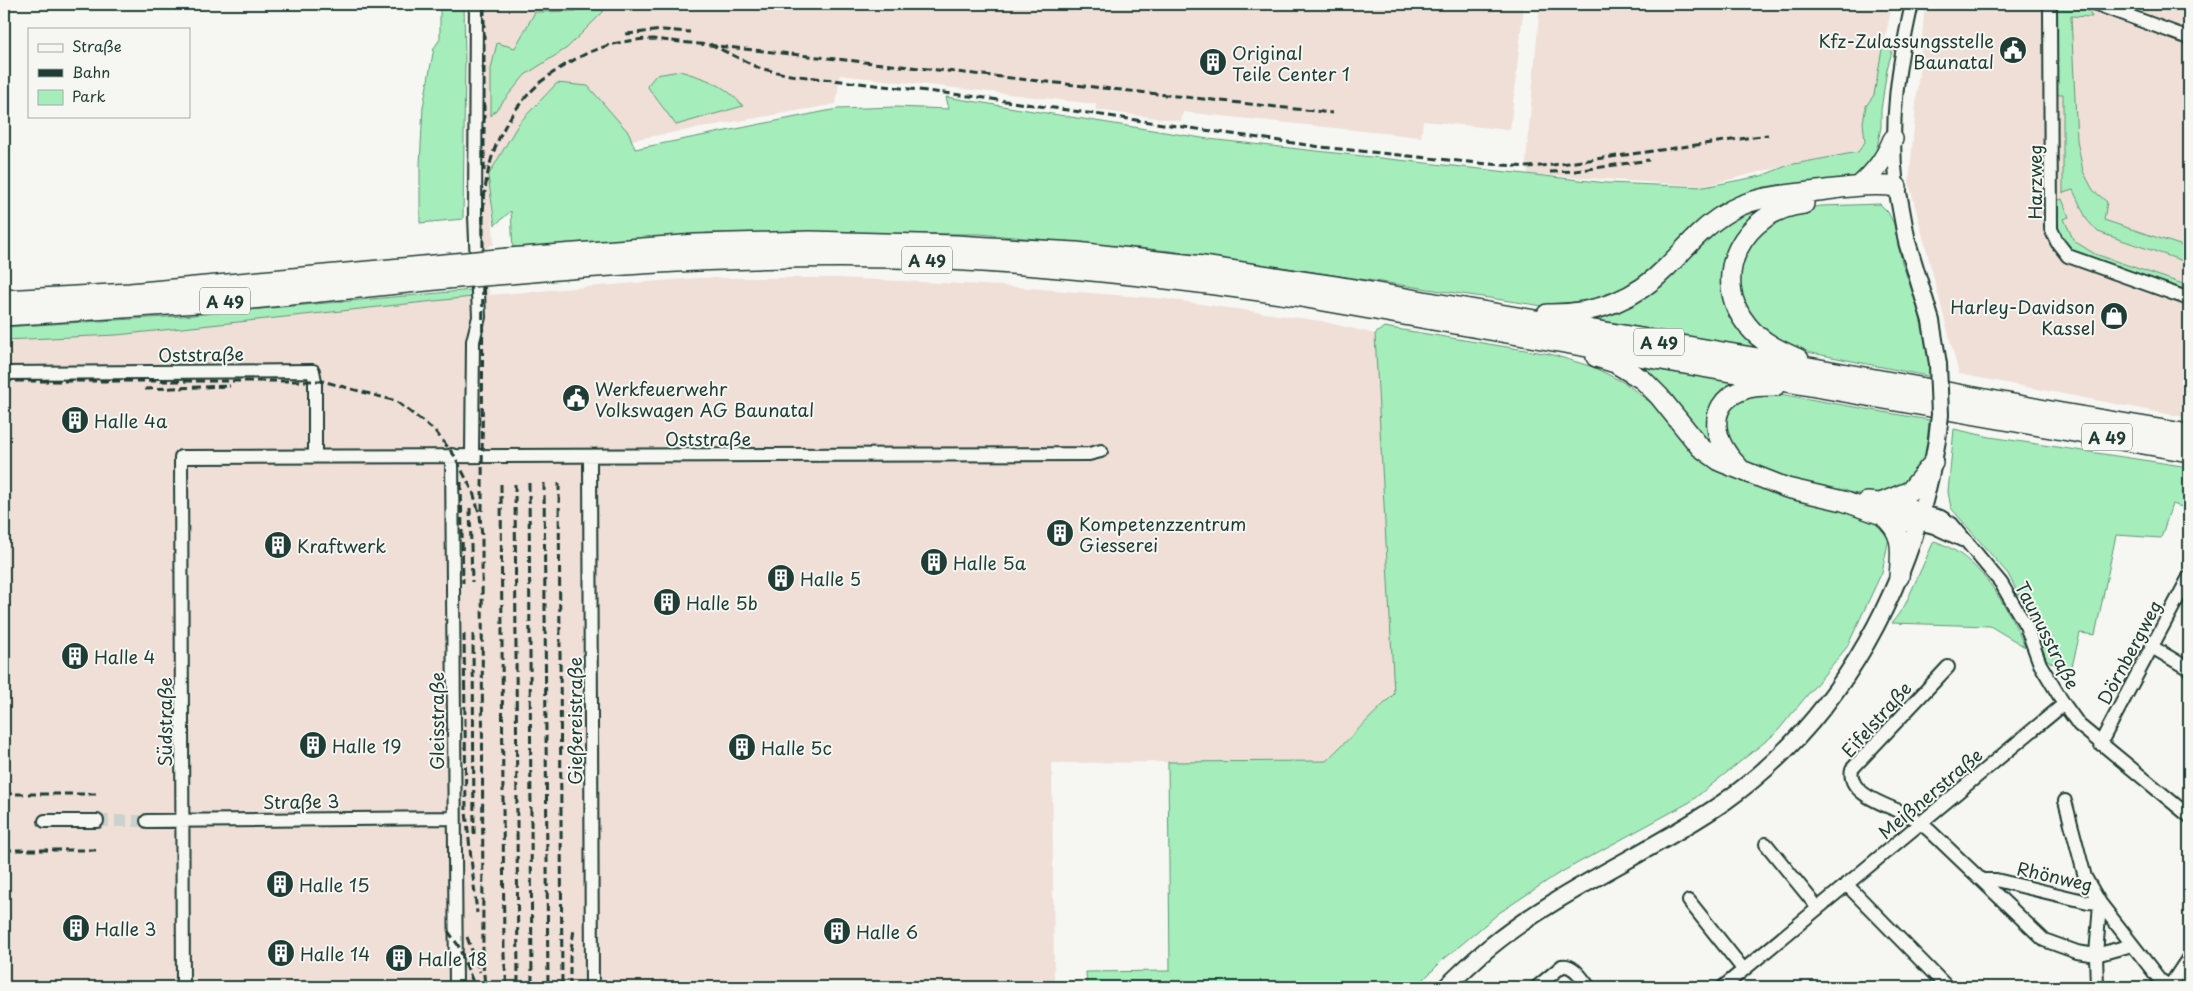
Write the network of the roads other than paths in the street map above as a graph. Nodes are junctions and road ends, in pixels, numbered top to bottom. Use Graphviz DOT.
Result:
graph roads {
  1 [pos="476,4"];
  2 [pos="1912,4"];
  3 [pos="2050,4"];
  4 [pos="2096,4"];
  5 [pos="2189,38"];
  6 [pos="1893,139"];
  7 [pos="1859,186"];
  8 [pos="1898,191"];
  9 [pos="508,266"];
  10 [pos="445,271"];
  11 [pos="2189,299"];
  12 [pos="4,300"];
  13 [pos="1486,312"];
  14 [pos="4,316"];
  15 [pos="1572,343"];
  16 [pos="1833,372"];
  17 [pos="4,373"];
  18 [pos="1809,385"];
  19 [pos="2189,434"];
  20 [pos="1101,451"];
  21 [pos="2189,452"];
  22 [pos="452,455"];
  23 [pos="472,455"];
  24 [pos="181,456"];
  25 [pos="315,456"];
  26 [pos="590,456"];
  27 [pos="1933,462"];
  28 [pos="1747,473"];
  29 [pos="1882,509"];
  30 [pos="1920,517"];
  31 [pos="2189,576"];
  32 [pos="1899,577"];
  33 [pos="2152,648"];
  34 [pos="1948,667"];
  35 [pos="2189,669"];
  36 [pos="2064,704"];
  37 [pos="2100,744"];
  38 [pos="2065,801"];
  39 [pos="2189,816"];
  40 [pos="454,818"];
  41 [pos="182,820"];
  42 [pos="45,821"];
  43 [pos="97,821"];
  44 [pos="147,821"];
  45 [pos="1920,823"];
  46 [pos="1766,844"];
  47 [pos="1983,880"];
  48 [pos="1846,884"];
  49 [pos="1689,901"];
  50 [pos="2100,903"];
  51 [pos="1818,908"];
  52 [pos="2132,945"];
  53 [pos="2096,955"];
  54 [pos="2189,957"];
  55 [pos="1744,970"];
  56 [pos="1727,986"];
  57 [pos="183,987"];
  58 [pos="456,987"];
  59 [pos="592,987"];
  60 [pos="1446,987"];
  61 [pos="1537,987"];
  62 [pos="1589,987"];
  63 [pos="1947,987"];
  64 [pos="2097,987"];
  65 [pos="2169,987"];
  1 -- 23 [label="street"];
  2 -- 6 [label="street"];
  3 -- 11 [label="street, Harzweg"];
  4 -- 5 [label="street"];
  6 -- 7 [label="highway"];
  6 -- 8 [label="street"];
  7 -- 8 [label="highway"];
  7 -- 13 [label="highway"];
  8 -- 16 [label="highway"];
  8 -- 27 [label="main road, bridge"];
  9 -- 10 [label="highway, A 49, bridge"];
  9 -- 13 [label="highway, A 49"];
  9 -- 15 [label="highway, A 49"];
  10 -- 12 [label="highway, A 49"];
  10 -- 14 [label="highway, A 49"];
  13 -- 16 [label="highway, A 49"];
  15 -- 18 [label="highway, A 49"];
  15 -- 28 [label="highway"];
  16 -- 19 [label="highway, A 49"];
  17 -- 25 [label="street, Oststraße"];
  18 -- 21 [label="highway, A 49"];
  18 -- 28 [label="highway"];
  20 -- 26 [label="street, Oststraße"];
  22 -- 23 [label="street, Oststraße"];
  22 -- 25 [label="street, Oststraße"];
  22 -- 40 [label="street, Gleisstraße"];
  23 -- 26 [label="street, Oststraße"];
  24 -- 25 [label="street, Oststraße"];
  24 -- 41 [label="street, Südstraße"];
  26 -- 59 [label="street, Gießereistraße"];
  27 -- 29 [label="highway"];
  27 -- 30 [label="main road"];
  28 -- 29 [label="highway"];
  29 -- 30 [label="highway"];
  29 -- 32 [label="highway"];
  30 -- 32 [label="main road"];
  30 -- 36 [label="street, Taunusstraße"];
  31 -- 33 [label="street, Dörnbergweg"];
  32 -- 60 [label="main road"];
  33 -- 35 [label="street"];
  33 -- 37 [label="street, Dörnbergweg"];
  34 -- 45 [label="street, Eifelstraße"];
  36 -- 37 [label="street, Taunusstraße"];
  36 -- 45 [label="street, Meißnerstraße"];
  37 -- 39 [label="street, Taunusstraße"];
  38 -- 50 [label="street"];
  40 -- 41 [label="street, Straße 3"];
  40 -- 58 [label="street, Gleisstraße"];
  41 -- 44 [label="street, Straße 3"];
  41 -- 57 [label="street, Südstraße"];
  42 -- 43 [label="street"];
  45 -- 47 [label="street"];
  45 -- 48 [label="street, Meißnerstraße"];
  46 -- 51 [label="street"];
  47 -- 50 [label="street, Rhönweg"];
  47 -- 53 [label="street"];
  48 -- 51 [label="street, Meißnerstraße"];
  48 -- 63 [label="street"];
  49 -- 55 [label="street"];
  50 -- 52 [label="street, Rhönweg"];
  50 -- 53 [label="street"];
  51 -- 55 [label="street, Meißnerstraße"];
  52 -- 53 [label="street"];
  52 -- 65 [label="street, Rhönweg"];
  53 -- 64 [label="street"];
  54 -- 65 [label="street"];
  55 -- 56 [label="street, Meißnerstraße"];
  61 -- 62 [label="street"];
}
